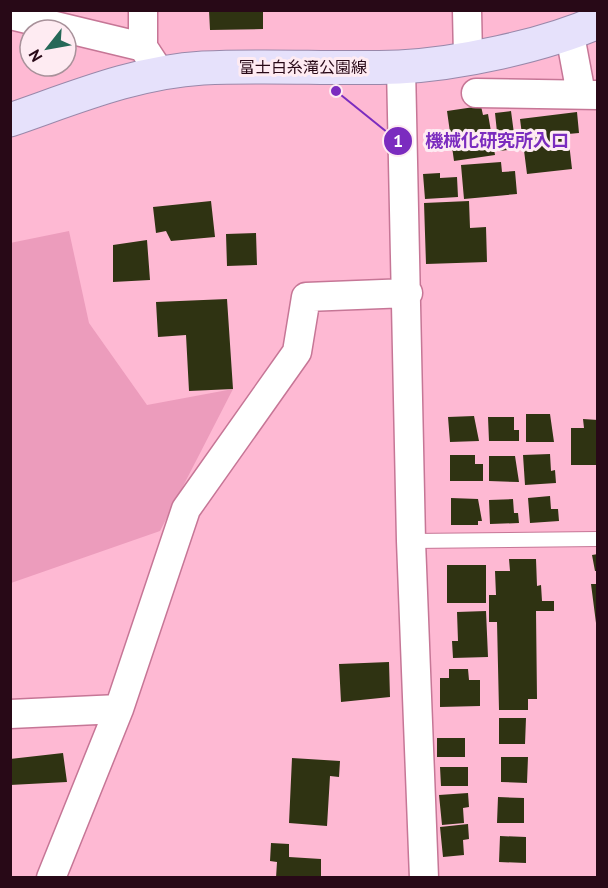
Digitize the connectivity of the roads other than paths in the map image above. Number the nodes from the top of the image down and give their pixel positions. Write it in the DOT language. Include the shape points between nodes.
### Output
graph roads {
  1 [pos="143,10"];
  2 [pos="467,10"];
  3 [pos="10,15"];
  4 [pos="584,28"];
  5 [pos="468,57"];
  6 [pos="152,60"];
  7 [pos="401,67"];
  8 [pos="476,93"];
  9 [pos="589,95"];
  10 [pos="10,120"];
  11 [pos="408,293"];
  12 [pos="597,538"];
  13 [pos="411,541"];
  14 [pos="119,709"];
  15 [pos="10,714"];
  16 [pos="51,878"];
  17 [pos="424,878"];
  1 -- 6 [label="street"];
  2 -- 5 [label="street"];
  3 -- 6 [label="street"];
  4 -- 5 [label="main road, 富士白糸滝公園線" via="511,50"];
  4 -- 9 [label="street"];
  5 -- 7 [label="main road, 富士白糸滝公園線"];
  6 -- 7 [label="main road, 富士白糸滝公園線" via="202,68"];
  6 -- 10 [label="main road, 富士白糸滝公園線" via="123,81"];
  7 -- 11 [label="street"];
  8 -- 9 [label="street"];
  11 -- 13 [label="street"];
  11 -- 14 [label="street" via="306,297 297,352 186,509"];
  12 -- 13 [label="lane"];
  13 -- 17 [label="street"];
  14 -- 15 [label="street"];
  14 -- 16 [label="street"];
}
